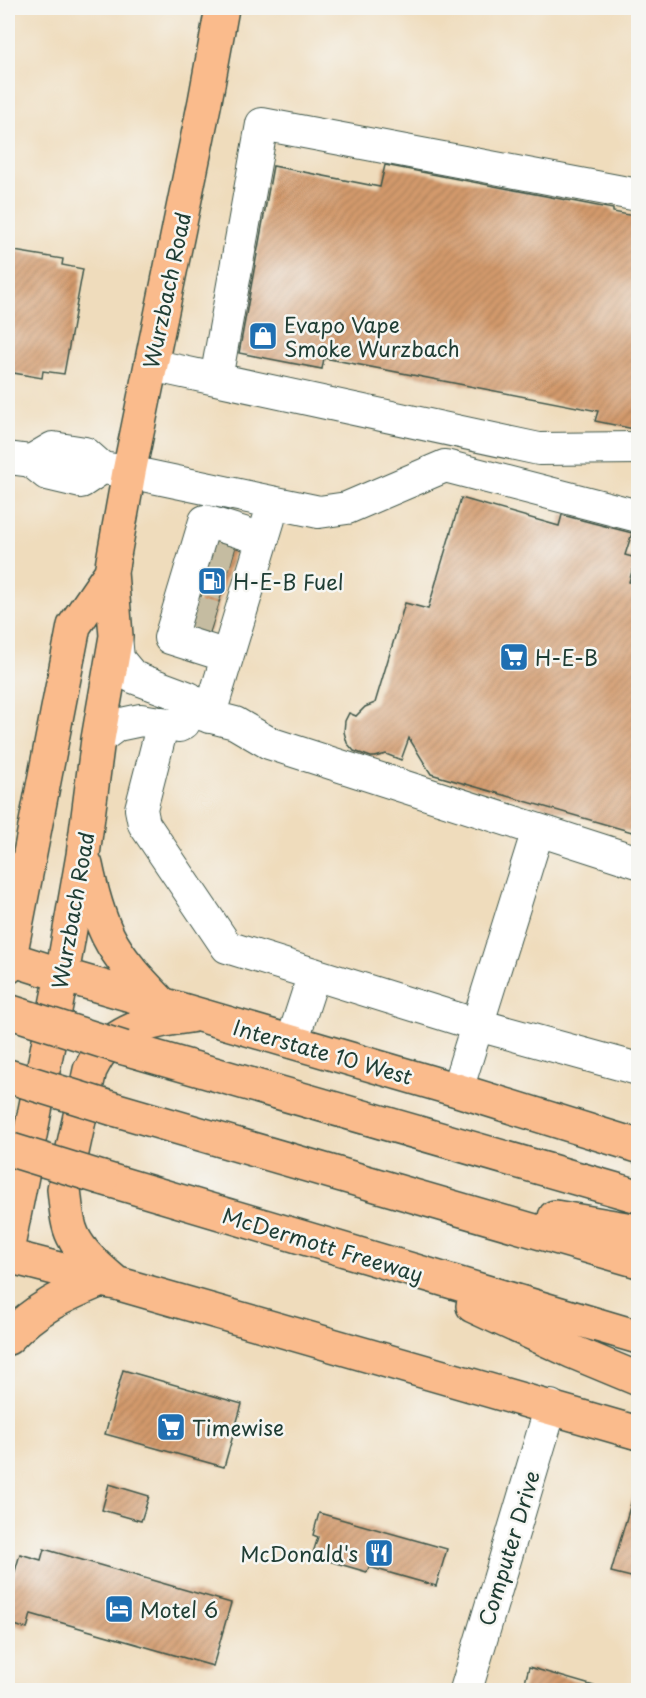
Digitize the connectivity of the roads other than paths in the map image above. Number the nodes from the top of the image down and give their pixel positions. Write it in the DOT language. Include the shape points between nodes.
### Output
graph roads {
  1 [pos="222,8"];
  2 [pos="639,195"];
  3 [pos="151,365"];
  4 [pos="216,379"];
  5 [pos="639,448"];
  6 [pos="19,460"];
  7 [pos="116,470"];
  8 [pos="274,502"];
  9 [pos="639,516"];
  10 [pos="224,566"];
  11 [pos="111,572"];
  12 [pos="205,615"];
  13 [pos="117,636"];
  14 [pos="228,656"];
  15 [pos="207,716"];
  16 [pos="164,723"];
  17 [pos="98,739"];
  18 [pos="538,830"];
  19 [pos="34,834"];
  20 [pos="83,855"];
  21 [pos="639,862"];
  22 [pos="8,874"];
  23 [pos="8,961"];
  24 [pos="314,974"];
  25 [pos="62,975"];
  26 [pos="163,1005"];
  27 [pos="8,1011"];
  28 [pos="198,1015"];
  29 [pos="478,1025"];
  30 [pos="292,1042"];
  31 [pos="639,1069"];
  32 [pos="8,1076"];
  33 [pos="458,1090"];
  34 [pos="639,1146"];
  35 [pos="8,1149"];
  36 [pos="386,1187"];
  37 [pos="639,1196"];
  38 [pos="639,1232"];
  39 [pos="8,1246"];
  40 [pos="8,1256"];
  41 [pos="368,1257"];
  42 [pos="639,1261"];
  43 [pos="108,1281"];
  44 [pos="639,1337"];
  45 [pos="8,1338"];
  46 [pos="639,1379"];
  47 [pos="551,1407"];
  48 [pos="639,1433"];
  49 [pos="466,1690"];
  1 -- 3 [label="main road, Wurzbach Road"];
  2 -- 4 [label="street" via="262,124"];
  3 -- 4 [label="street"];
  3 -- 7 [label="main road, Wurzbach Road"];
  4 -- 5 [label="street" via="539,449"];
  6 -- 7 [label="street" via="47,474 81,482"];
  7 -- 8 [label="street"];
  7 -- 11 [label="main road, Wurzbach Road"];
  8 -- 9 [label="street" via="319,512 347,508 445,466"];
  8 -- 10 [label="street"];
  10 -- 12 [label="street"];
  10 -- 12 [label="street"];
  11 -- 13 [label="main road, Wurzbach Road"];
  11 -- 19 [label="main road, Wurzbach Road" via="74,626"];
  12 -- 14 [label="street"];
  12 -- 14 [label="street" via="170,638"];
  13 -- 15 [label="street" via="118,659 133,677 189,698"];
  13 -- 17 [label="main road, Wurzbach Road"];
  14 -- 15 [label="street"];
  15 -- 16 [label="street" via="179,726"];
  15 -- 18 [label="street" via="235,723 269,743"];
  16 -- 17 [label="street" via="141,720 117,725"];
  16 -- 24 [label="street" via="141,809 144,824 227,947"];
  17 -- 20 [label="main road, Wurzbach Road"];
  18 -- 21 [label="street"];
  18 -- 29 [label="street"];
  19 -- 22 [label="main road"];
  19 -- 23 [label="main road, Wurzbach Road"];
  20 -- 25 [label="main road, Wurzbach Road"];
  20 -- 26 [label="main road" via="109,938"];
  23 -- 25 [label="main road, Interstate 10 West"];
  24 -- 29 [label="street"];
  24 -- 30 [label="street"];
  25 -- 26 [label="main road, Interstate 10 West"];
  25 -- 39 [label="main road, Wurzbach Road"];
  26 -- 28 [label="main road, Interstate 10 West"];
  27 -- 37 [label="main road, bridge"];
  28 -- 30 [label="main road, Interstate 10 West"];
  28 -- 43 [label="main road" via="140,1026 98,1054 90,1070 64,1189 73,1237"];
  29 -- 31 [label="street"];
  29 -- 33 [label="street"];
  30 -- 33 [label="main road, Interstate 10 West"];
  32 -- 36 [label="main road, bridge"];
  33 -- 34 [label="main road, Interstate 10 West"];
  35 -- 41 [label="main road, McDermott Freeway, bridge"];
  36 -- 38 [label="main road"];
  36 -- 42 [label="main road"];
  40 -- 43 [label="main road"];
  41 -- 44 [label="main road, McDermott Freeway"];
  41 -- 46 [label="main road"];
  43 -- 45 [label="main road" via="50,1302"];
  43 -- 47 [label="main road"];
  47 -- 48 [label="main road"];
  47 -- 49 [label="street, Computer Drive"];
}
